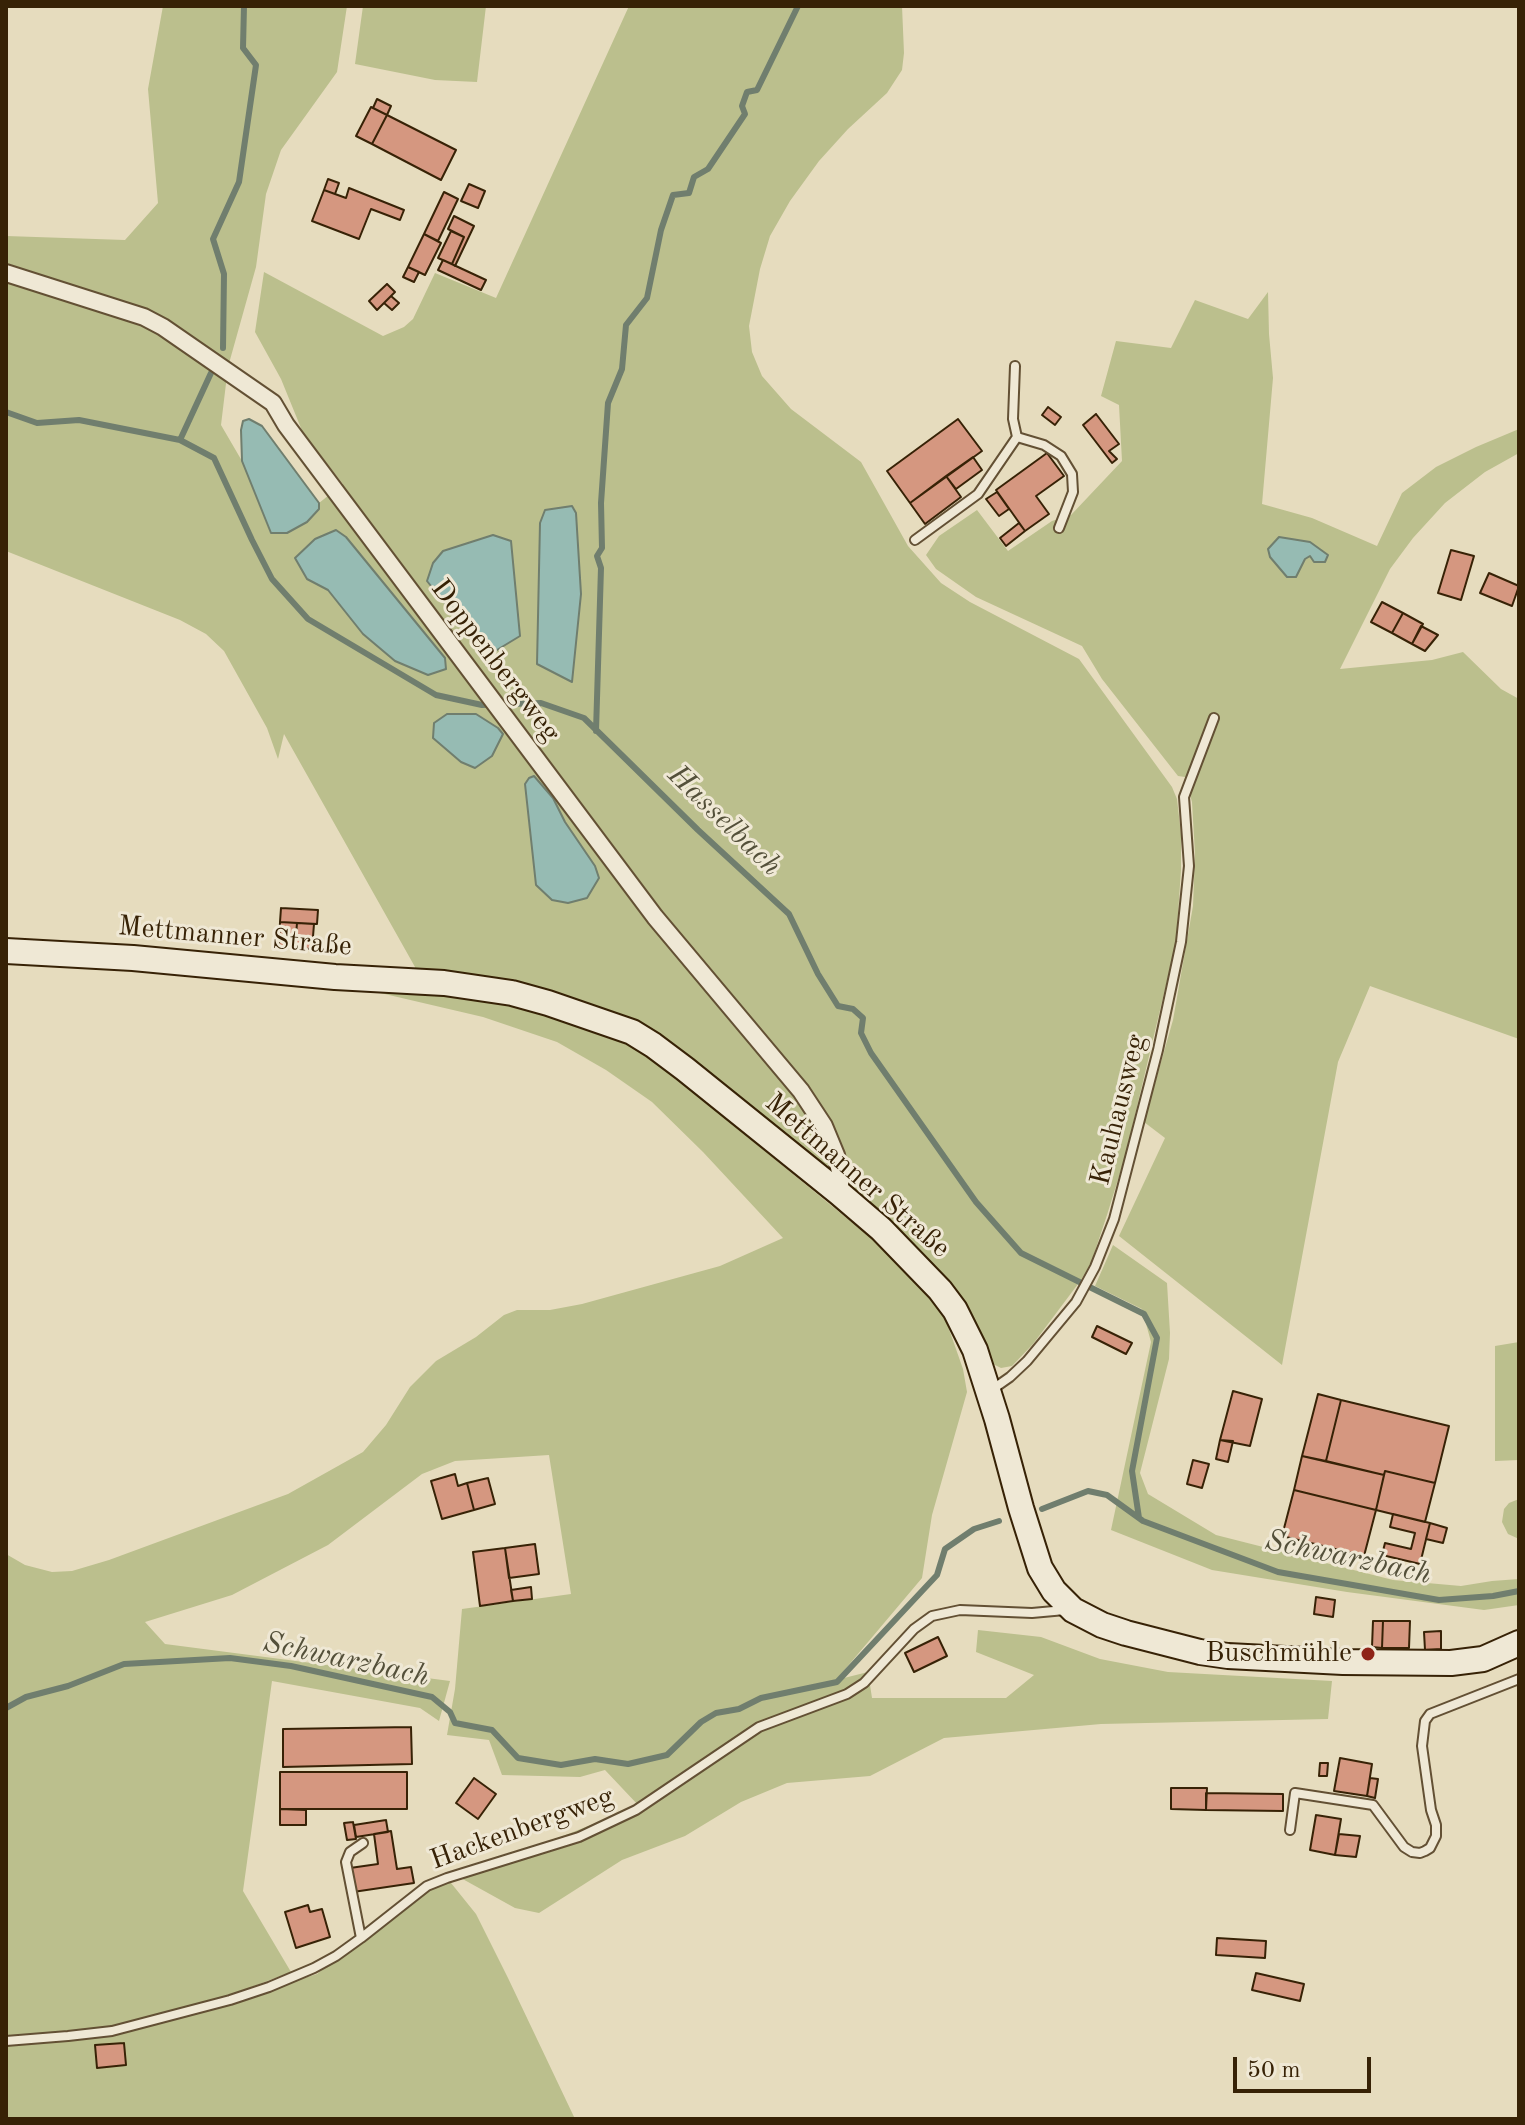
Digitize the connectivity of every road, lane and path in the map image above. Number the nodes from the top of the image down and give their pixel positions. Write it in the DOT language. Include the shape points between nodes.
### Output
graph roads {
  1 [pos="6,273"];
  2 [pos="1015,366"];
  3 [pos="1017,437"];
  4 [pos="1059,528"];
  5 [pos="915,540"];
  6 [pos="1214,718"];
  7 [pos="6,951"];
  8 [pos="839,1193"];
  9 [pos="989,1392"];
  10 [pos="1073,1610"];
  11 [pos="1519,1643"];
  12 [pos="1519,1679"];
  13 [pos="1290,1830"];
  14 [pos="363,1843"];
  15 [pos="361,1938"];
  16 [pos="6,2041"];
  1 -- 8 [label="street, Doppenbergweg" via="144,317 273,403 655,917 801,1091 836,1155"];
  2 -- 3 [label="lane"];
  3 -- 4 [label="lane" via="1061,456 1072,474 1073,492"];
  3 -- 5 [label="lane" via="978,494"];
  6 -- 9 [label="lane, Kauhausweg" via="1184,797 1189,866 1181,942 1114,1219 1076,1302 1027,1361"];
  7 -- 8 [label="main road, Mettmanner Straße" via="444,983 548,1003 619,1027 653,1045"];
  8 -- 9 [label="main road, Mettmanner Straße" via="940,1290 966,1330"];
  9 -- 10 [label="main road, Mettmanner Straße" via="1040,1568"];
  10 -- 11 [label="main road, Mettmanner Straße" via="1126,1633 1228,1656 1451,1663 1483,1659"];
  10 -- 15 [label="lane, Hackenbergweg" via="960,1610 932,1616 847,1694 759,1727 636,1810 579,1837 427,1886"];
  12 -- 13 [label="lane" via="1430,1714 1425,1721 1422,1746 1436,1825 1430,1848 1420,1853 1404,1847 1373,1805 1295,1793"];
  14 -- 15 [label="lane" via="346,1862"];
  15 -- 16 [label="lane, Hackenbergweg" via="314,1968 230,2000 112,2031"];
}
